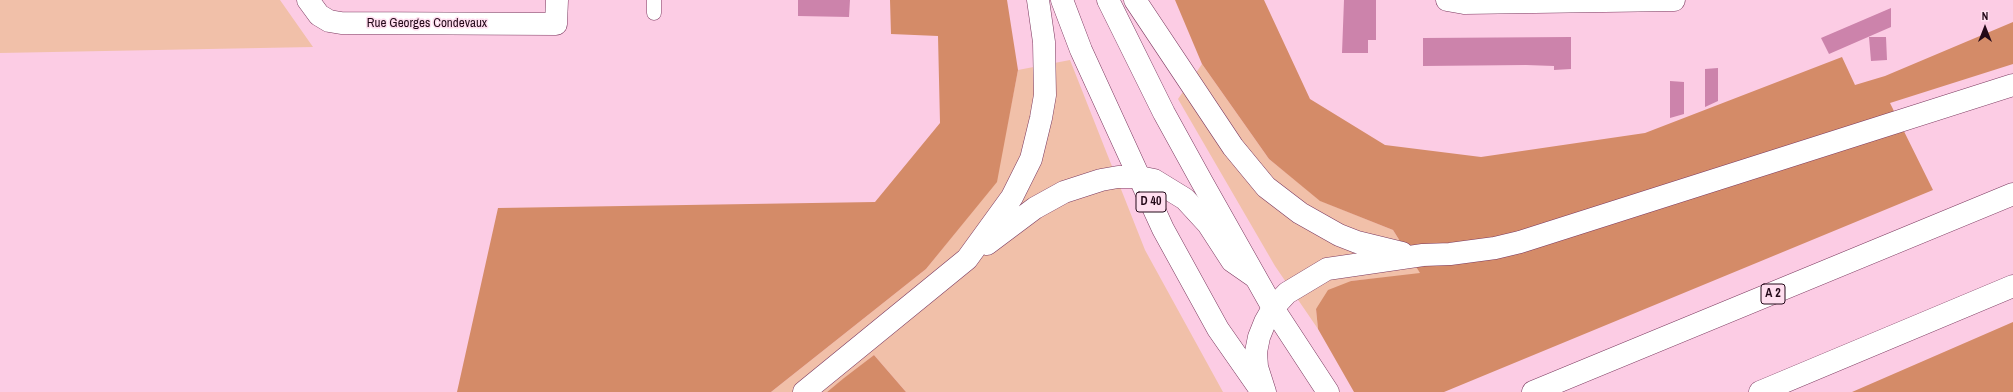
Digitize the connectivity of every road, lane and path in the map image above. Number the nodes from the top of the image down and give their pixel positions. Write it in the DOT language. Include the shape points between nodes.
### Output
graph roads {
  1 [pos="308,0"];
  2 [pos="558,0"];
  3 [pos="1038,0"];
  4 [pos="1062,0"];
  5 [pos="1108,0"];
  6 [pos="1136,0"];
  7 [pos="1447,0"];
  8 [pos="1674,0"];
  9 [pos="2013,85"];
  10 [pos="1139,178"];
  11 [pos="2013,194"];
  12 [pos="1423,255"];
  13 [pos="967,259"];
  14 [pos="1255,277"];
  15 [pos="2013,286"];
  16 [pos="1273,308"];
  17 [pos="1323,386"];
  18 [pos="804,392"];
  19 [pos="1263,392"];
  20 [pos="1533,392"];
  21 [pos="1760,392"];
  1 -- 2 [label="main road, Rue Georges Condevaux" via="319,15 341,24 556,24"];
  3 -- 13 [label="main road" via="1044,42 1044,95 1031,159 1012,197"];
  4 -- 10 [label="main road, D 40" via="1081,50"];
  5 -- 14 [label="main road" via="1164,113"];
  6 -- 12 [label="main road" via="1233,147 1266,187 1300,213 1340,235 1380,248"];
  7 -- 8 [label="main road" via="1472,3"];
  9 -- 12 [label="main road" via="1520,242 1480,250"];
  10 -- 13 [label="main road" via="1118,177 1101,180 1064,192 1035,208"];
  10 -- 14 [label="main road" via="1154,180 1185,199 1208,224 1232,261"];
  10 -- 19 [label="main road, D 40" via="1205,307 1237,358"];
  11 -- 20 [label="main road, A 2"];
  12 -- 16 [label="main road" via="1327,269 1287,293"];
  13 -- 18 [label="main road"];
  14 -- 16 [label="main road"];
  15 -- 21 [label="main road"];
  16 -- 17 [label="main road"];
  16 -- 19 [label="main road" via="1264,322 1256,352"];
}
